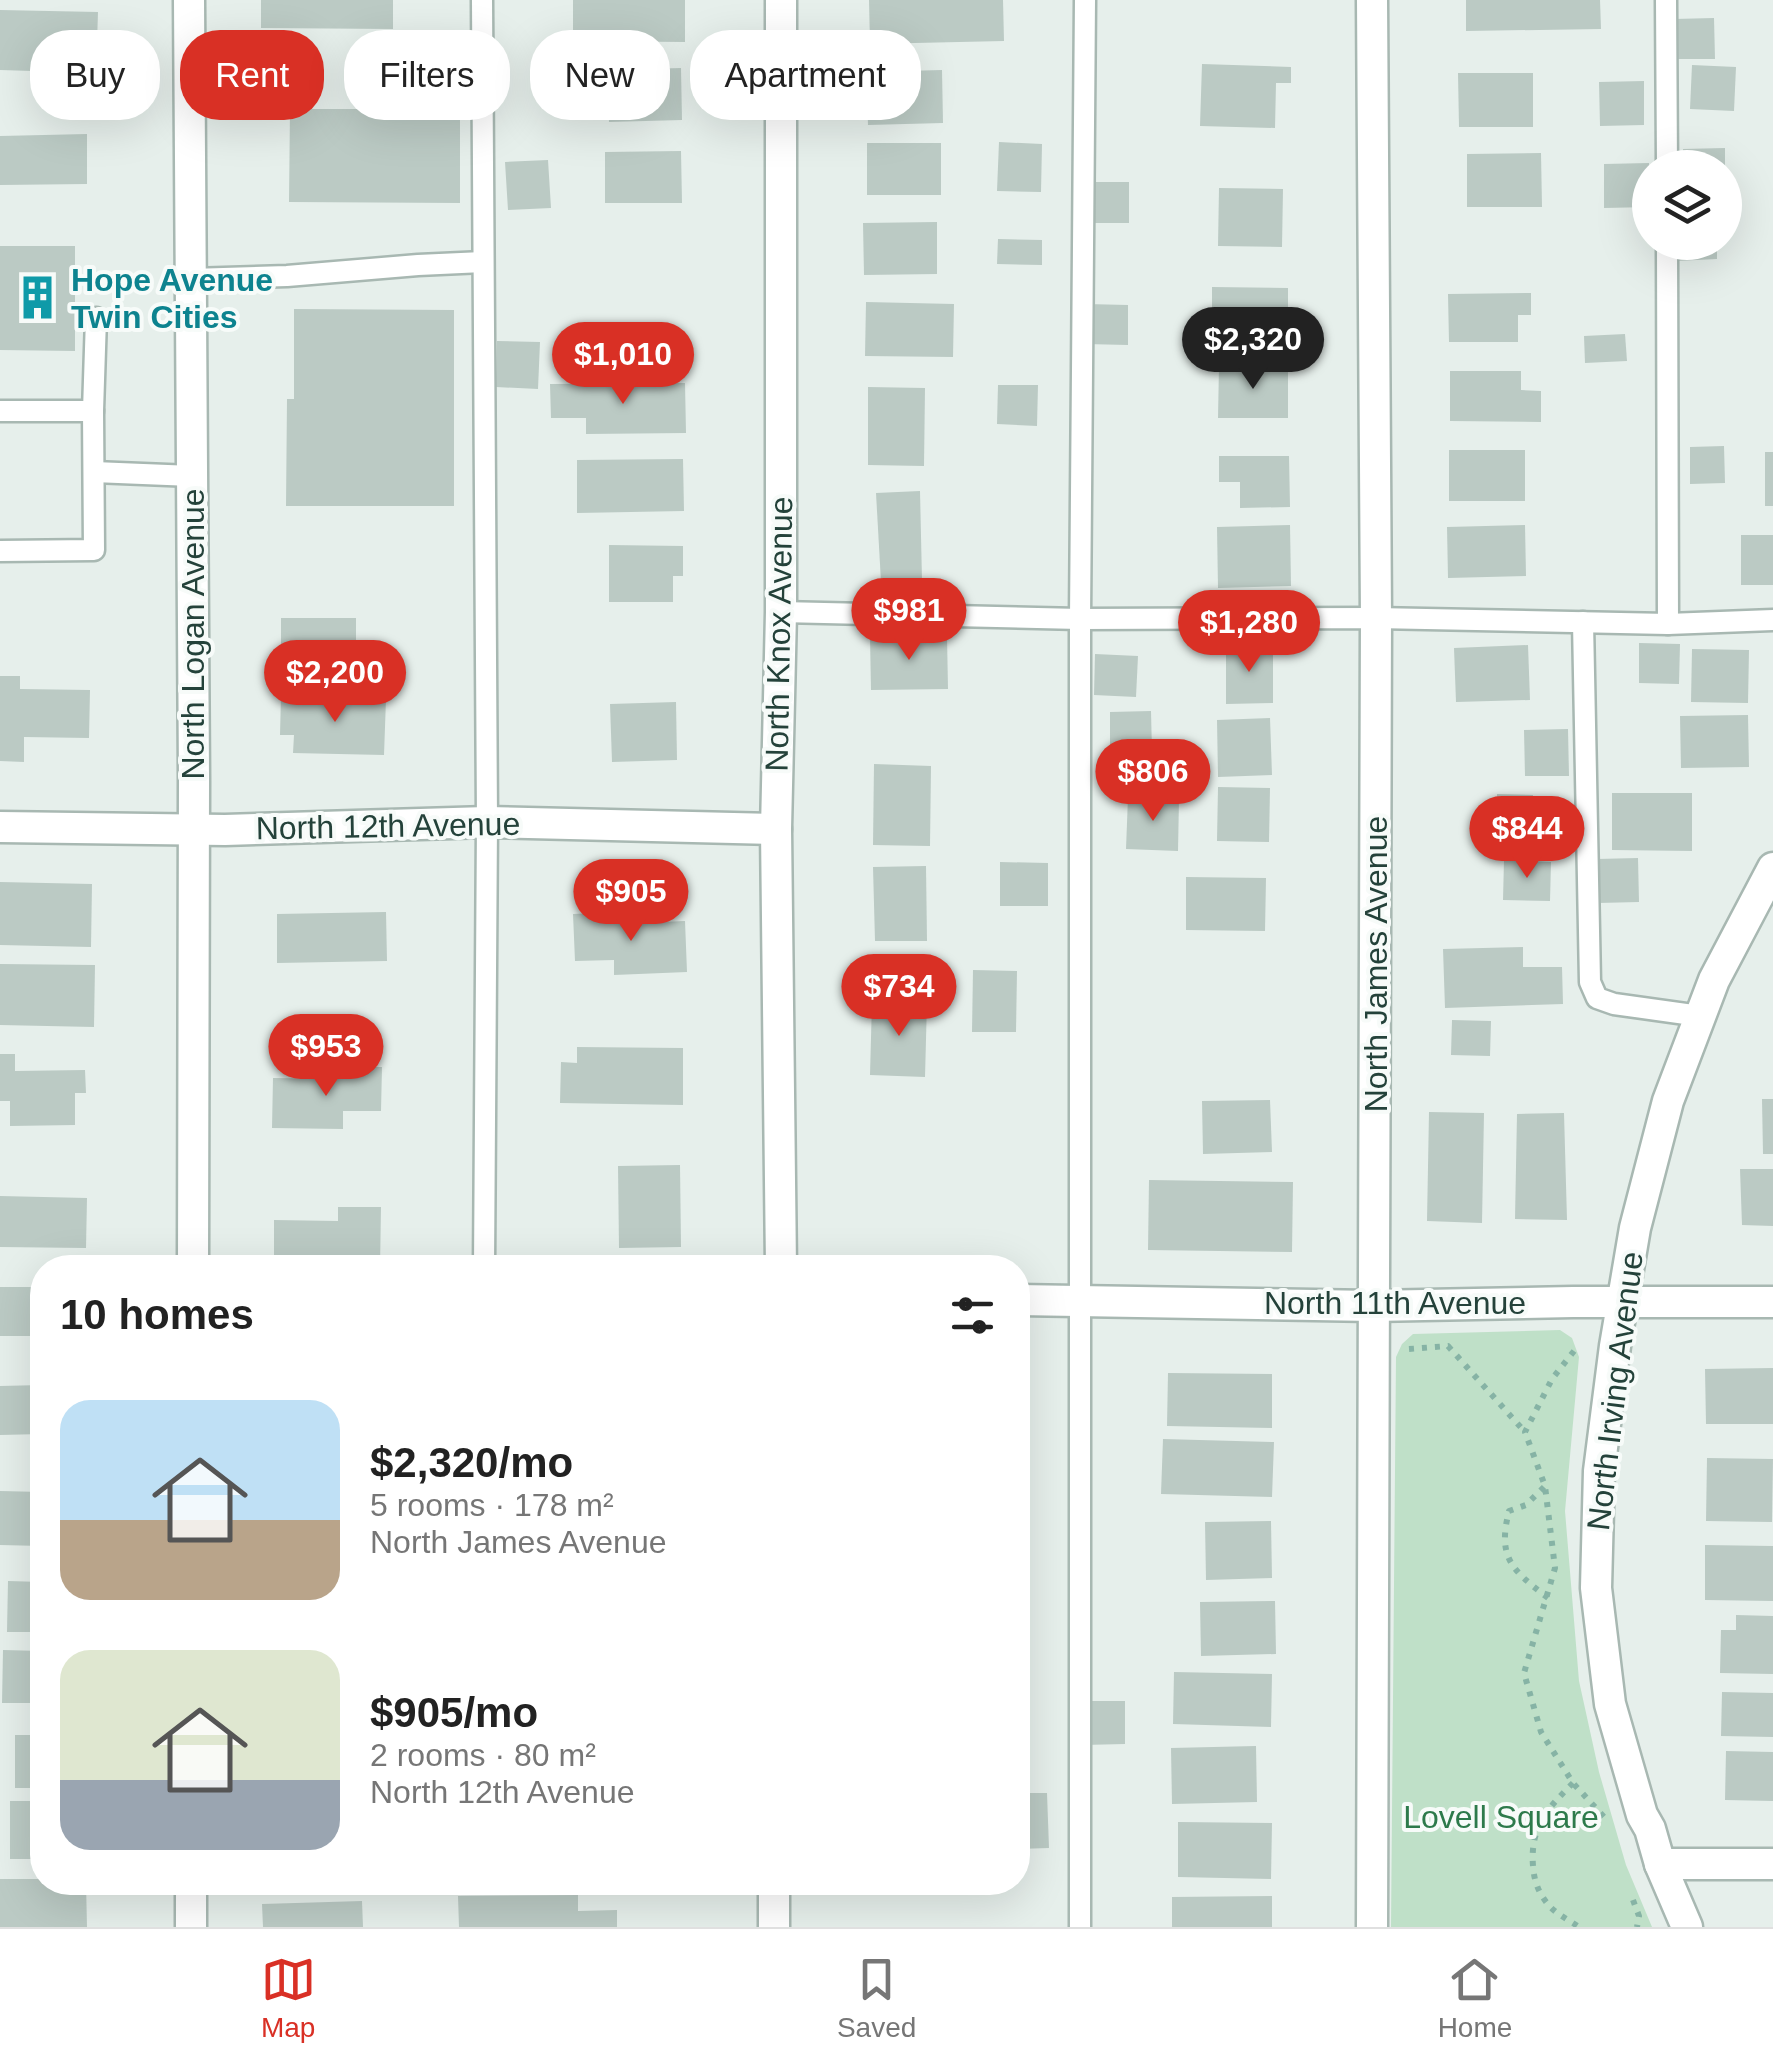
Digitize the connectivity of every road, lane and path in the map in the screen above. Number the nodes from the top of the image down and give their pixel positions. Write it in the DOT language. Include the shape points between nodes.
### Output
graph roads {
  1 [pos="189,0"];
  2 [pos="482,0"];
  3 [pos="781,0"];
  4 [pos="1085,0"];
  5 [pos="1372,0"];
  6 [pos="1666,0"];
  7 [pos="1667,150"];
  8 [pos="1667,260"];
  9 [pos="483,262"];
  10 [pos="191,279"];
  11 [pos="96,318"];
  12 [pos="0,410"];
  13 [pos="93,410"];
  14 [pos="94,472"];
  15 [pos="192,476"];
  16 [pos="0,551"];
  17 [pos="781,612"];
  18 [pos="1376,618"];
  19 [pos="1080,619"];
  20 [pos="1773,620"];
  21 [pos="1583,622"];
  22 [pos="1668,624"];
  23 [pos="486,822"];
  24 [pos="0,828"];
  25 [pos="776,828"];
  26 [pos="194,829"];
  27 [pos="1773,868"];
  28 [pos="1700,1016"];
  29 [pos="193,1255"];
  30 [pos="484,1255"];
  31 [pos="780,1255"];
  32 [pos="1030,1300"];
  33 [pos="1080,1300"];
  34 [pos="1623,1302"];
  35 [pos="1773,1302"];
  36 [pos="1373,1306"];
  37 [pos="1409,1349"];
  38 [pos="1574,1352"];
  39 [pos="1525,1432"];
  40 [pos="1545,1486"];
  41 [pos="1548,1598"];
  42 [pos="1573,1784"];
  43 [pos="1610,1833"];
  44 [pos="1660,1864"];
  45 [pos="1773,1864"];
  46 [pos="1627,1883"];
  47 [pos="191,1895"];
  48 [pos="774,1895"];
  49 [pos="191,1927"];
  50 [pos="774,1927"];
  51 [pos="1080,1927"];
  52 [pos="1372,1927"];
  53 [pos="1580,1927"];
  54 [pos="1637,1927"];
  55 [pos="1687,1927"];
  1 -- 10 [label="street, North Logan Avenue"];
  2 -- 9 [label="lane"];
  3 -- 17 [label="street, North Knox Avenue"];
  4 -- 19 [label="lane"];
  5 -- 18 [label="street, North James Avenue"];
  6 -- 7 [label="lane"];
  8 -- 22 [label="lane"];
  9 -- 10 [label="lane"];
  9 -- 23 [label="lane"];
  10 -- 15 [label="street, North Logan Avenue"];
  11 -- 13 [label="lane"];
  12 -- 13 [label="lane"];
  13 -- 14 [label="lane"];
  14 -- 15 [label="lane"];
  14 -- 16 [label="lane" via="94,550"];
  15 -- 26 [label="street, North Logan Avenue"];
  17 -- 19 [label="lane"];
  17 -- 25 [label="street, North Knox Avenue"];
  18 -- 19 [label="lane"];
  18 -- 21 [label="lane"];
  18 -- 36 [label="street, North James Avenue"];
  19 -- 33 [label="lane"];
  20 -- 22 [label="lane"];
  21 -- 22 [label="lane"];
  21 -- 28 [label="lane" via="1590,982 1598,998 1614,1004"];
  23 -- 25 [label="street, North 12th Avenue"];
  23 -- 26 [label="street, North 12th Avenue"];
  23 -- 30 [label="lane"];
  24 -- 26 [label="street, North 12th Avenue"];
  25 -- 31 [label="street, North Knox Avenue"];
  26 -- 29 [label="street, North Logan Avenue"];
  27 -- 28 [label="street, North Irving Avenue"];
  28 -- 34 [label="street, North Irving Avenue" via="1668,1101"];
  32 -- 33 [label="street, North 11th Avenue"];
  33 -- 36 [label="street, North 11th Avenue"];
  33 -- 51 [label="lane"];
  34 -- 35 [label="street, North 11th Avenue"];
  34 -- 36 [label="street, North 11th Avenue"];
  34 -- 44 [label="street, North Irving Avenue" via="1599,1471 1596,1588 1610,1704"];
  36 -- 52 [label="street, North James Avenue"];
  37 -- 39 [label="path" via="1448,1346"];
  38 -- 39 [label="path"];
  39 -- 40 [label="path"];
  40 -- 41 [label="path" via="1555,1568"];
  40 -- 41 [label="path" via="1526,1506 1509,1511 1504,1533 1508,1560"];
  41 -- 42 [label="path" via="1524,1673 1541,1732"];
  42 -- 43 [label="path"];
  42 -- 53 [label="path" via="1551,1805 1532,1850 1534,1881 1548,1906"];
  44 -- 45 [label="street"];
  44 -- 55 [label="street, North Irving Avenue"];
  46 -- 54 [label="path"];
  47 -- 49 [label="street"];
  48 -- 50 [label="street"];
}
